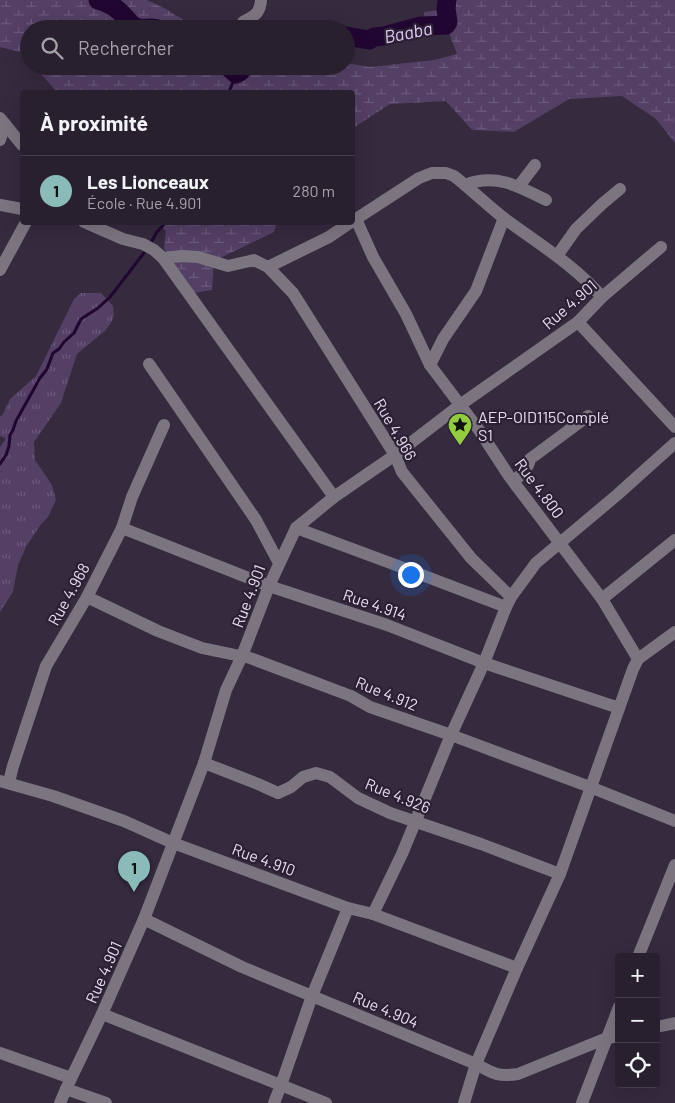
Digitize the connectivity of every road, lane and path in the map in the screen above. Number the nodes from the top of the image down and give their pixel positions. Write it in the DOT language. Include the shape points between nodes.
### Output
graph roads {
  1 [pos="261,0"];
  2 [pos="246,20"];
  3 [pos="2,121"];
  4 [pos="0,140"];
  5 [pos="20,143"];
  6 [pos="535,165"];
  7 [pos="465,184"];
  8 [pos="519,186"];
  9 [pos="620,189"];
  10 [pos="546,200"];
  11 [pos="0,205"];
  12 [pos="20,209"];
  13 [pos="504,218"];
  14 [pos="355,220"];
  15 [pos="24,225"];
  16 [pos="91,225"];
  17 [pos="347,225"];
  18 [pos="355,225"];
  19 [pos="661,247"];
  20 [pos="153,251"];
  21 [pos="557,256"];
  22 [pos="268,267"];
  23 [pos="0,270"];
  24 [pos="602,297"];
  25 [pos="578,322"];
  26 [pos="149,364"];
  27 [pos="430,365"];
  28 [pos="460,405"];
  29 [pos="588,416"];
  30 [pos="164,425"];
  31 [pos="675,427"];
  32 [pos="675,443"];
  33 [pos="395,455"];
  34 [pos="514,481"];
  35 [pos="334,497"];
  36 [pos="122,528"];
  37 [pos="296,528"];
  38 [pos="675,540"];
  39 [pos="561,543"];
  40 [pos="279,563"];
  41 [pos="269,586"];
  42 [pos="87,597"];
  43 [pos="602,599"];
  44 [pos="509,602"];
  45 [pos="675,632"];
  46 [pos="242,656"];
  47 [pos="638,659"];
  48 [pos="484,663"];
  49 [pos="619,708"];
  50 [pos="451,735"];
  51 [pos="204,763"];
  52 [pos="4,782"];
  53 [pos="590,787"];
  54 [pos="416,821"];
  55 [pos="675,821"];
  56 [pos="173,843"];
  57 [pos="675,865"];
  58 [pos="560,874"];
  59 [pos="348,908"];
  60 [pos="373,914"];
  61 [pos="144,919"];
  62 [pos="640,953"];
  63 [pos="517,968"];
  64 [pos="312,996"];
  65 [pos="102,1014"];
  66 [pos="675,1023"];
  67 [pos="660,1026"];
  68 [pos="613,1037"];
  69 [pos="0,1053"];
  70 [pos="476,1064"];
  71 [pos="68,1083"];
  72 [pos="281,1085"];
  73 [pos="60,1103"];
  74 [pos="106,1103"];
  75 [pos="274,1103"];
  76 [pos="326,1103"];
  77 [pos="464,1103"];
  78 [pos="582,1103"];
  1 -- 2 [label="street" via="256,14"];
  3 -- 4 [label="street"];
  3 -- 5 [label="street"];
  6 -- 8 [label="street"];
  7 -- 8 [label="street" via="498,180"];
  7 -- 13 [label="street"];
  7 -- 14 [label="street" via="446,173 432,173 418,178"];
  8 -- 10 [label="street"];
  9 -- 21 [label="street" via="576,229"];
  11 -- 12 [label="street"];
  13 -- 21 [label="street"];
  13 -- 27 [label="street" via="476,292 443,339"];
  15 -- 23 [label="street"];
  16 -- 20 [label="street"];
  17 -- 22 [label="street"];
  18 -- 27 [label="street, Rue 4.800" via="406,314"];
  19 -- 24 [label="street, Rue 4.901"];
  20 -- 22 [label="street" via="198,257 228,266 254,260"];
  20 -- 35 [label="street"];
  21 -- 24 [label="street"];
  22 -- 33 [label="street, Rue 4.966" via="292,293"];
  24 -- 25 [label="street, Rue 4.901"];
  25 -- 28 [label="street, Rue 4.901"];
  25 -- 31 [label="street"];
  26 -- 40 [label="street" via="256,520"];
  27 -- 28 [label="street, Rue 4.800"];
  28 -- 33 [label="street, Rue 4.901"];
  28 -- 34 [label="street, Rue 4.800"];
  29 -- 34 [label="street" via="530,459 524,472"];
  30 -- 36 [label="street, Rue 4.968"];
  32 -- 39 [label="street"];
  33 -- 35 [label="street, Rue 4.901"];
  33 -- 44 [label="street, Rue 4.966" via="402,472"];
  34 -- 39 [label="street, Rue 4.800"];
  35 -- 37 [label="street, Rue 4.901"];
  36 -- 41 [label="street, Rue 4.914"];
  36 -- 42 [label="street, Rue 4.968"];
  37 -- 40 [label="street, Rue 4.901"];
  37 -- 44 [label="street"];
  38 -- 43 [label="street"];
  39 -- 43 [label="street, Rue 4.800"];
  39 -- 44 [label="street" via="536,563"];
  40 -- 41 [label="street, Rue 4.901"];
  41 -- 46 [label="street, Rue 4.901"];
  41 -- 48 [label="street, Rue 4.914" via="387,625"];
  42 -- 46 [label="street, Rue 4.912" via="202,648"];
  42 -- 52 [label="street, Rue 4.968" via="46,666 13,766"];
  43 -- 47 [label="street, Rue 4.800"];
  44 -- 48 [label="street"];
  45 -- 47 [label="street"];
  46 -- 50 [label="street, Rue 4.912"];
  46 -- 51 [label="street, Rue 4.901" via="226,690"];
  47 -- 49 [label="street"];
  48 -- 49 [label="street, Rue 4.914"];
  48 -- 50 [label="street"];
  49 -- 53 [label="street"];
  50 -- 53 [label="street, Rue 4.912"];
  50 -- 54 [label="street"];
  51 -- 54 [label="street, Rue 4.926" via="278,793 303,777 316,774 330,777 358,798"];
  51 -- 56 [label="street, Rue 4.901"];
  52 -- 56 [label="street, Rue 4.910" via="124,821"];
  53 -- 55 [label="street, Rue 4.912"];
  53 -- 58 [label="street"];
  54 -- 58 [label="street, Rue 4.926"];
  54 -- 60 [label="street"];
  56 -- 59 [label="street, Rue 4.910"];
  56 -- 61 [label="street, Rue 4.901"];
  57 -- 62 [label="street"];
  58 -- 63 [label="street"];
  59 -- 60 [label="street, Rue 4.910"];
  59 -- 64 [label="street"];
  60 -- 63 [label="street, Rue 4.910"];
  61 -- 64 [label="street, Rue 4.904" via="242,968"];
  61 -- 65 [label="street, Rue 4.901"];
  63 -- 70 [label="street"];
  64 -- 70 [label="street, Rue 4.904"];
  64 -- 72 [label="street"];
  65 -- 71 [label="street, Rue 4.901"];
  65 -- 72 [label="street"];
  66 -- 67 [label="street"];
  68 -- 70 [label="street, Rue 4.904" via="518,1074 494,1074"];
  68 -- 78 [label="street"];
  69 -- 71 [label="street"];
  70 -- 77 [label="street"];
  71 -- 73 [label="street, Rue 4.901"];
  71 -- 74 [label="street"];
  72 -- 75 [label="street"];
  72 -- 76 [label="street"];
}
